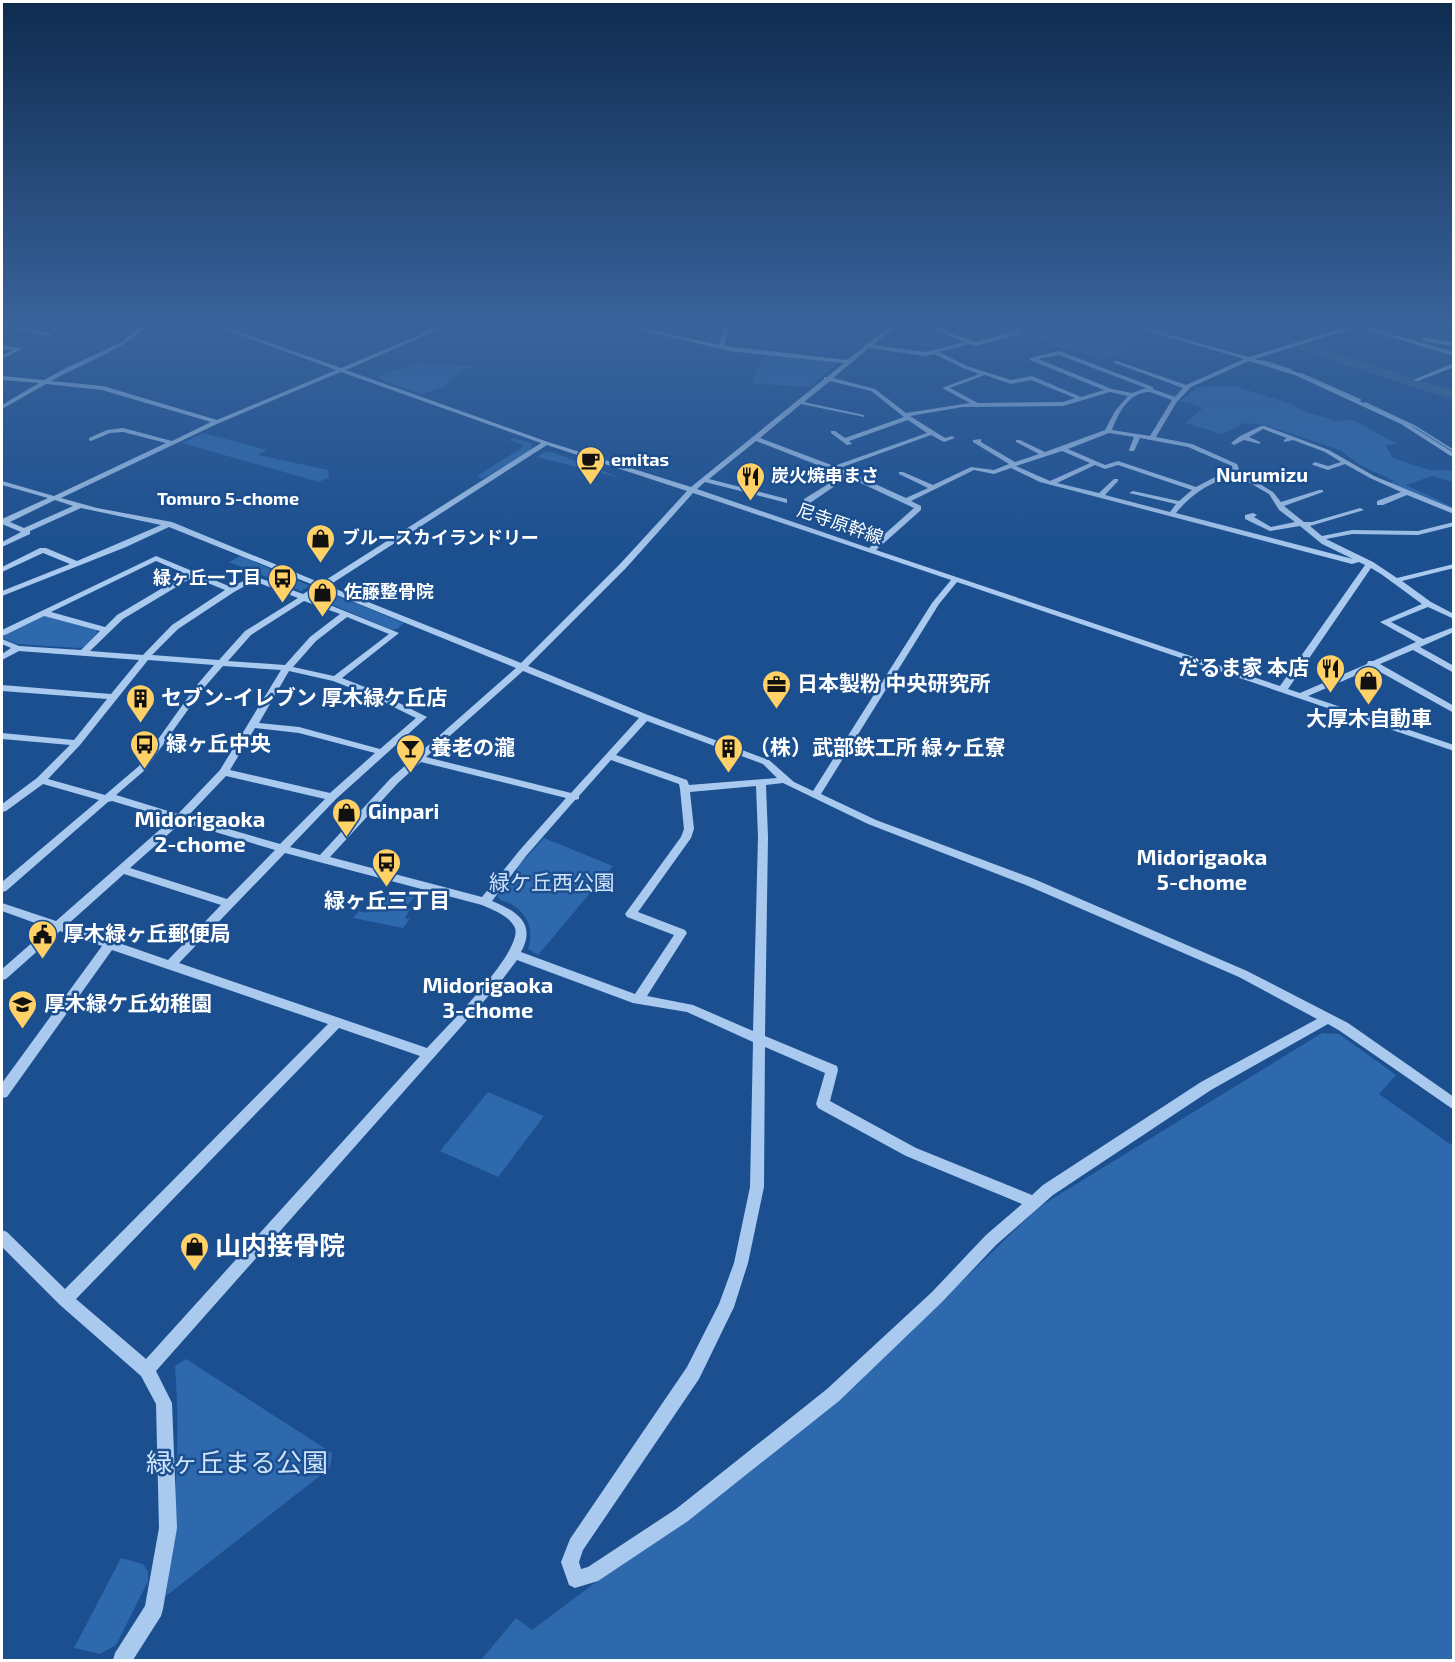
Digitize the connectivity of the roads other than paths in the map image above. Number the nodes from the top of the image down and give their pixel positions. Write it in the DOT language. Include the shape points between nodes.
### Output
graph roads {
  1 [pos="156,404"];
  2 [pos="260,404"];
  3 [pos="432,404"];
  4 [pos="796,404"];
  5 [pos="805,404"];
  6 [pos="890,404"];
  7 [pos="978,404"];
  8 [pos="1066,404"];
  9 [pos="1123,404"];
  10 [pos="1172,404"];
  11 [pos="1361,404"];
  12 [pos="862,416"];
  13 [pos="906,417"];
  14 [pos="218,422"];
  15 [pos="1108,430"];
  16 [pos="833,432"];
  17 [pos="932,433"];
  18 [pos="1138,436"];
  19 [pos="1242,437"];
  20 [pos="755,438"];
  21 [pos="952,438"];
  22 [pos="1152,438"];
  23 [pos="90,439"];
  24 [pos="979,440"];
  25 [pos="1018,441"];
  26 [pos="173,443"];
  27 [pos="1234,443"];
  28 [pos="1258,443"];
  29 [pos="546,444"];
  30 [pos="1317,447"];
  31 [pos="1063,449"];
  32 [pos="1132,450"];
  33 [pos="1308,451"];
  34 [pos="1046,454"];
  35 [pos="1454,456"];
  36 [pos="1346,462"];
  37 [pos="1095,463"];
  38 [pos="1315,464"];
  39 [pos="1012,465"];
  40 [pos="834,468"];
  41 [pos="901,473"];
  42 [pos="1237,473"];
  43 [pos="848,474"];
  44 [pos="704,480"];
  45 [pos="739,480"];
  46 [pos="1116,480"];
  47 [pos="2,483"];
  48 [pos="1051,483"];
  49 [pos="731,487"];
  50 [pos="932,487"];
  51 [pos="1196,489"];
  52 [pos="692,490"];
  53 [pos="1133,492"];
  54 [pos="1407,492"];
  55 [pos="1319,493"];
  56 [pos="1100,496"];
  57 [pos="57,498"];
  58 [pos="809,498"];
  59 [pos="908,500"];
  60 [pos="784,501"];
  61 [pos="1179,503"];
  62 [pos="1380,503"];
  63 [pos="81,505"];
  64 [pos="1280,505"];
  65 [pos="1360,510"];
  66 [pos="1454,512"];
  67 [pos="1172,514"];
  68 [pos="1248,517"];
  69 [pos="2,521"];
  70 [pos="169,524"];
  71 [pos="1304,524"];
  72 [pos="1454,524"];
  73 [pos="25,530"];
  74 [pos="1321,538"];
  75 [pos="2,545"];
  76 [pos="870,551"];
  77 [pos="77,564"];
  78 [pos="1370,564"];
  79 [pos="1454,566"];
  80 [pos="2,570"];
  81 [pos="192,574"];
  82 [pos="955,580"];
  83 [pos="1396,580"];
  84 [pos="322,585"];
  85 [pos="231,590"];
  86 [pos="2,594"];
  87 [pos="304,597"];
  88 [pos="1428,604"];
  89 [pos="44,613"];
  90 [pos="346,614"];
  91 [pos="1454,617"];
  92 [pos="411,621"];
  93 [pos="1454,629"];
  94 [pos="105,630"];
  95 [pos="2,633"];
  96 [pos="395,633"];
  97 [pos="2,641"];
  98 [pos="1419,645"];
  99 [pos="17,648"];
  100 [pos="83,652"];
  101 [pos="2,657"];
  102 [pos="146,657"];
  103 [pos="219,663"];
  104 [pos="1371,663"];
  105 [pos="522,667"];
  106 [pos="287,668"];
  107 [pos="1450,670"];
  108 [pos="336,679"];
  109 [pos="2,688"];
  110 [pos="1282,690"];
  111 [pos="1300,696"];
  112 [pos="115,697"];
  113 [pos="1454,710"];
  114 [pos="645,717"];
  115 [pos="254,725"];
  116 [pos="6,736"];
  117 [pos="78,743"];
  118 [pos="2,745"];
  119 [pos="1454,748"];
  120 [pos="381,752"];
  121 [pos="611,757"];
  122 [pos="420,759"];
  123 [pos="224,772"];
  124 [pos="41,780"];
  125 [pos="786,780"];
  126 [pos="761,782"];
  127 [pos="685,789"];
  128 [pos="815,795"];
  129 [pos="332,797"];
  130 [pos="575,797"];
  131 [pos="109,798"];
  132 [pos="2,809"];
  133 [pos="181,817"];
  134 [pos="284,849"];
  135 [pos="322,859"];
  136 [pos="123,870"];
  137 [pos="2,888"];
  138 [pos="485,902"];
  139 [pos="229,904"];
  140 [pos="2,907"];
  141 [pos="58,927"];
  142 [pos="110,944"];
  143 [pos="516,955"];
  144 [pos="170,965"];
  145 [pos="2,976"];
  146 [pos="640,999"];
  147 [pos="1329,1018"];
  148 [pos="337,1023"];
  149 [pos="759,1038"];
  150 [pos="428,1054"];
  151 [pos="2,1093"];
  152 [pos="1454,1105"];
  153 [pos="1033,1202"];
  154 [pos="2,1237"];
  155 [pos="65,1300"];
  156 [pos="147,1370"];
  157 [pos="122,1660"];
  1 -- 14 [label="street"];
  2 -- 14 [label="street"];
  3 -- 29 [label="street, 尼寺原幹線"];
  4 -- 20 [label="street"];
  5 -- 12 [label="street"];
  6 -- 13 [label="street"];
  7 -- 8 [label="street"];
  7 -- 13 [label="street"];
  9 -- 15 [label="street"];
  10 -- 22 [label="street"];
  11 -- 35 [label="street" via="1403,423"];
  13 -- 16 [label="street" via="847,443"];
  13 -- 17 [label="street"];
  14 -- 26 [label="street"];
  15 -- 18 [label="street"];
  15 -- 31 [label="street"];
  17 -- 21 [label="street" via="944,440"];
  17 -- 40 [label="street"];
  18 -- 22 [label="street"];
  18 -- 32 [label="street"];
  19 -- 27 [label="street"];
  19 -- 28 [label="street"];
  19 -- 30 [label="street" via="1263,427 1289,440"];
  20 -- 40 [label="street"];
  20 -- 44 [label="street"];
  22 -- 42 [label="street" via="1190,446 1234,465"];
  23 -- 26 [label="street" via="123,430"];
  24 -- 39 [label="street" via="975,441"];
  25 -- 34 [label="street"];
  26 -- 57 [label="street"];
  29 -- 52 [label="street, 尼寺原幹線"];
  29 -- 84 [label="street"];
  30 -- 33 [label="street"];
  30 -- 36 [label="street"];
  31 -- 34 [label="street"];
  31 -- 37 [label="street"];
  34 -- 39 [label="street"];
  36 -- 38 [label="street" via="1328,468"];
  36 -- 54 [label="street"];
  37 -- 48 [label="street"];
  37 -- 51 [label="street" via="1109,467 1118,463"];
  39 -- 48 [label="street"];
  39 -- 50 [label="street" via="994,472 973,468"];
  40 -- 43 [label="street"];
  41 -- 50 [label="street"];
  42 -- 51 [label="street"];
  42 -- 64 [label="street" via="1271,493"];
  43 -- 58 [label="street"];
  43 -- 59 [label="street"];
  44 -- 49 [label="street"];
  44 -- 52 [label="street"];
  45 -- 49 [label="street"];
  46 -- 56 [label="street"];
  47 -- 57 [label="street"];
  48 -- 56 [label="street"];
  49 -- 60 [label="street"];
  50 -- 59 [label="street"];
  51 -- 61 [label="street"];
  52 -- 76 [label="street, 尼寺原幹線"];
  52 -- 105 [label="street"];
  53 -- 61 [label="street"];
  54 -- 62 [label="street"];
  54 -- 66 [label="street"];
  55 -- 64 [label="street"];
  56 -- 67 [label="street"];
  57 -- 63 [label="street"];
  57 -- 69 [label="street"];
  59 -- 76 [label="street" via="918,508"];
  61 -- 67 [label="street"];
  63 -- 70 [label="street"];
  63 -- 73 [label="street"];
  64 -- 71 [label="street"];
  65 -- 71 [label="street"];
  67 -- 78 [label="street"];
  68 -- 71 [label="street" via="1273,531"];
  69 -- 73 [label="street"];
  70 -- 77 [label="street"];
  70 -- 84 [label="street"];
  71 -- 74 [label="street"];
  72 -- 74 [label="street" via="1418,532 1353,532"];
  73 -- 75 [label="street" via="23,535"];
  74 -- 78 [label="street"];
  76 -- 82 [label="street, 尼寺原幹線"];
  77 -- 80 [label="street" via="43,550"];
  77 -- 86 [label="street"];
  78 -- 83 [label="street"];
  78 -- 110 [label="street"];
  79 -- 83 [label="street"];
  81 -- 85 [label="street"];
  81 -- 89 [label="street" via="156,558"];
  81 -- 94 [label="street" via="140,603"];
  82 -- 110 [label="street, 尼寺原幹線"];
  82 -- 128 [label="street" via="936,603"];
  83 -- 88 [label="street"];
  84 -- 87 [label="street"];
  84 -- 92 [label="street"];
  85 -- 87 [label="street" via="254,578"];
  85 -- 102 [label="street" via="175,627"];
  87 -- 90 [label="street"];
  87 -- 103 [label="street" via="254,629"];
  88 -- 91 [label="street"];
  88 -- 98 [label="street" via="1384,622"];
  89 -- 94 [label="street"];
  89 -- 95 [label="street"];
  90 -- 96 [label="street"];
  90 -- 106 [label="street" via="314,639"];
  92 -- 96 [label="street"];
  92 -- 105 [label="street"];
  93 -- 98 [label="street"];
  94 -- 100 [label="street"];
  96 -- 108 [label="street"];
  97 -- 99 [label="street"];
  98 -- 104 [label="street"];
  98 -- 107 [label="street"];
  99 -- 100 [label="street"];
  99 -- 101 [label="street"];
  100 -- 102 [label="street"];
  102 -- 103 [label="street"];
  102 -- 112 [label="street"];
  103 -- 106 [label="street"];
  103 -- 131 [label="street" via="142,768"];
  104 -- 111 [label="street"];
  104 -- 113 [label="street"];
  105 -- 114 [label="street"];
  105 -- 122 [label="street"];
  106 -- 108 [label="street"];
  106 -- 115 [label="street"];
  108 -- 120 [label="street" via="422,717"];
  109 -- 112 [label="street"];
  110 -- 111 [label="street, 尼寺原幹線"];
  111 -- 119 [label="street, 尼寺原幹線"];
  112 -- 117 [label="street"];
  114 -- 121 [label="street"];
  114 -- 125 [label="street" via="766,762"];
  115 -- 120 [label="street" via="299,730"];
  115 -- 123 [label="street"];
  116 -- 117 [label="street"];
  116 -- 118 [label="street"];
  117 -- 124 [label="street"];
  120 -- 129 [label="street"];
  121 -- 127 [label="street" via="683,782"];
  121 -- 130 [label="street"];
  122 -- 130 [label="street"];
  122 -- 135 [label="street" via="394,781"];
  123 -- 129 [label="street"];
  123 -- 133 [label="street"];
  124 -- 131 [label="street"];
  124 -- 132 [label="street"];
  125 -- 126 [label="street"];
  125 -- 128 [label="street"];
  126 -- 127 [label="street"];
  126 -- 149 [label="street"];
  127 -- 146 [label="street" via="689,830 686,838 631,914 681,933"];
  128 -- 147 [label="street" via="1243,974"];
  129 -- 134 [label="street"];
  130 -- 138 [label="street" via="515,860"];
  131 -- 133 [label="street"];
  131 -- 137 [label="street"];
  133 -- 134 [label="street"];
  133 -- 136 [label="street"];
  134 -- 135 [label="street"];
  134 -- 139 [label="street"];
  135 -- 138 [label="street"];
  136 -- 139 [label="street"];
  136 -- 141 [label="street"];
  138 -- 143 [label="street" via="502,909 520,924 521,943"];
  139 -- 144 [label="street"];
  140 -- 141 [label="street"];
  141 -- 142 [label="street"];
  141 -- 145 [label="street"];
  142 -- 144 [label="street"];
  142 -- 151 [label="street"];
  143 -- 146 [label="street"];
  143 -- 150 [label="street"];
  144 -- 148 [label="street"];
  146 -- 149 [label="street" via="689,1008"];
  147 -- 152 [label="street"];
  147 -- 153 [label="street" via="1206,1086"];
  148 -- 150 [label="street"];
  148 -- 155 [label="street"];
  149 -- 153 [label="street" via="832,1070 823,1104 911,1152"];
  149 -- 153 [label="street" via="759,1172 741,1263 726,1307 693,1373 576,1545 570,1562 574,1579 592,1575 682,1515 833,1395"];
  150 -- 156 [label="street"];
  154 -- 155 [label="street"];
  155 -- 156 [label="street"];
  156 -- 157 [label="street" via="164,1403 168,1528 154,1609"];
}
